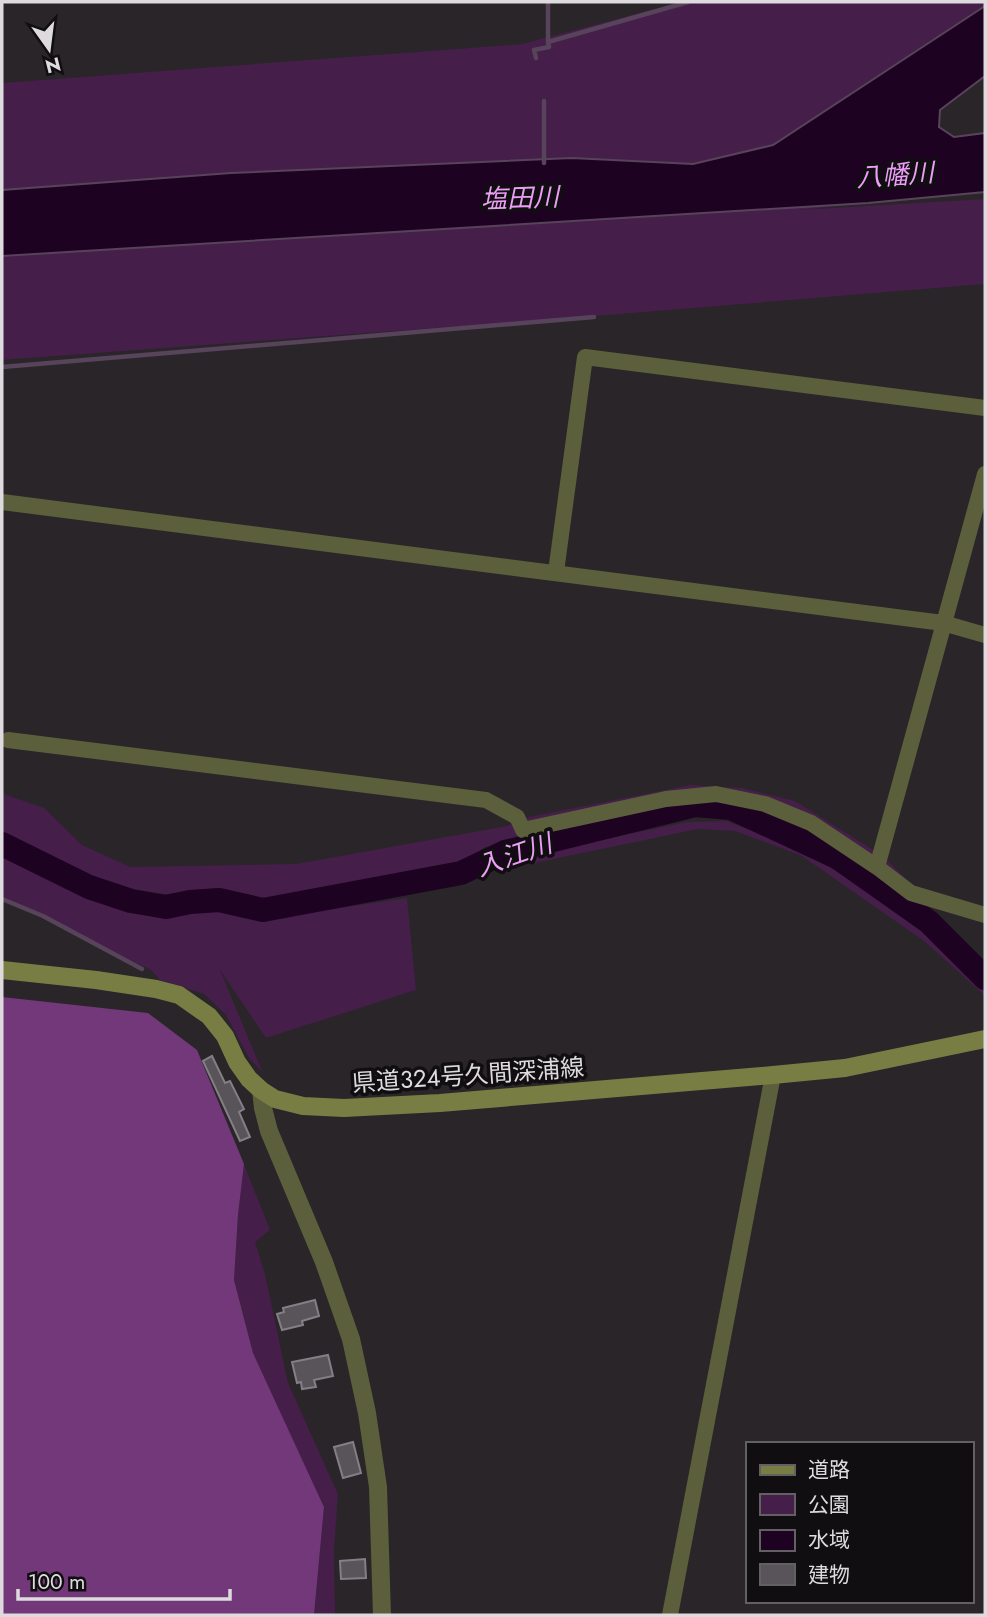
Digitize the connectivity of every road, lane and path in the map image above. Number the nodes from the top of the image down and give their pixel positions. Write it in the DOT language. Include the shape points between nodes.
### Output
graph roads {
  1 [pos="985,408"];
  2 [pos="985,474"];
  3 [pos="2,502"];
  4 [pos="556,572"];
  5 [pos="943,623"];
  6 [pos="985,635"];
  7 [pos="8,740"];
  8 [pos="877,867"];
  9 [pos="985,915"];
  10 [pos="2,970"];
  11 [pos="985,1039"];
  12 [pos="773,1075"];
  13 [pos="261,1090"];
  14 [pos="382,1615"];
  15 [pos="670,1615"];
  1 -- 4 [label="street" via="584,356"];
  2 -- 5 [label="street"];
  3 -- 4 [label="street"];
  4 -- 5 [label="street"];
  5 -- 6 [label="street"];
  5 -- 8 [label="street"];
  7 -- 8 [label="street" via="486,800 517,817 523,830 666,799 716,794 765,804 811,823"];
  8 -- 9 [label="street" via="911,893"];
  10 -- 13 [label="main road, 県道324号久間深浦線" via="179,995 209,1016 225,1035 237,1062"];
  11 -- 12 [label="main road, 県道324号久間深浦線" via="845,1068"];
  12 -- 13 [label="main road, 県道324号久間深浦線" via="344,1108 303,1106"];
  12 -- 15 [label="street"];
  13 -- 14 [label="street" via="269,1131 351,1339 378,1487"];
}
